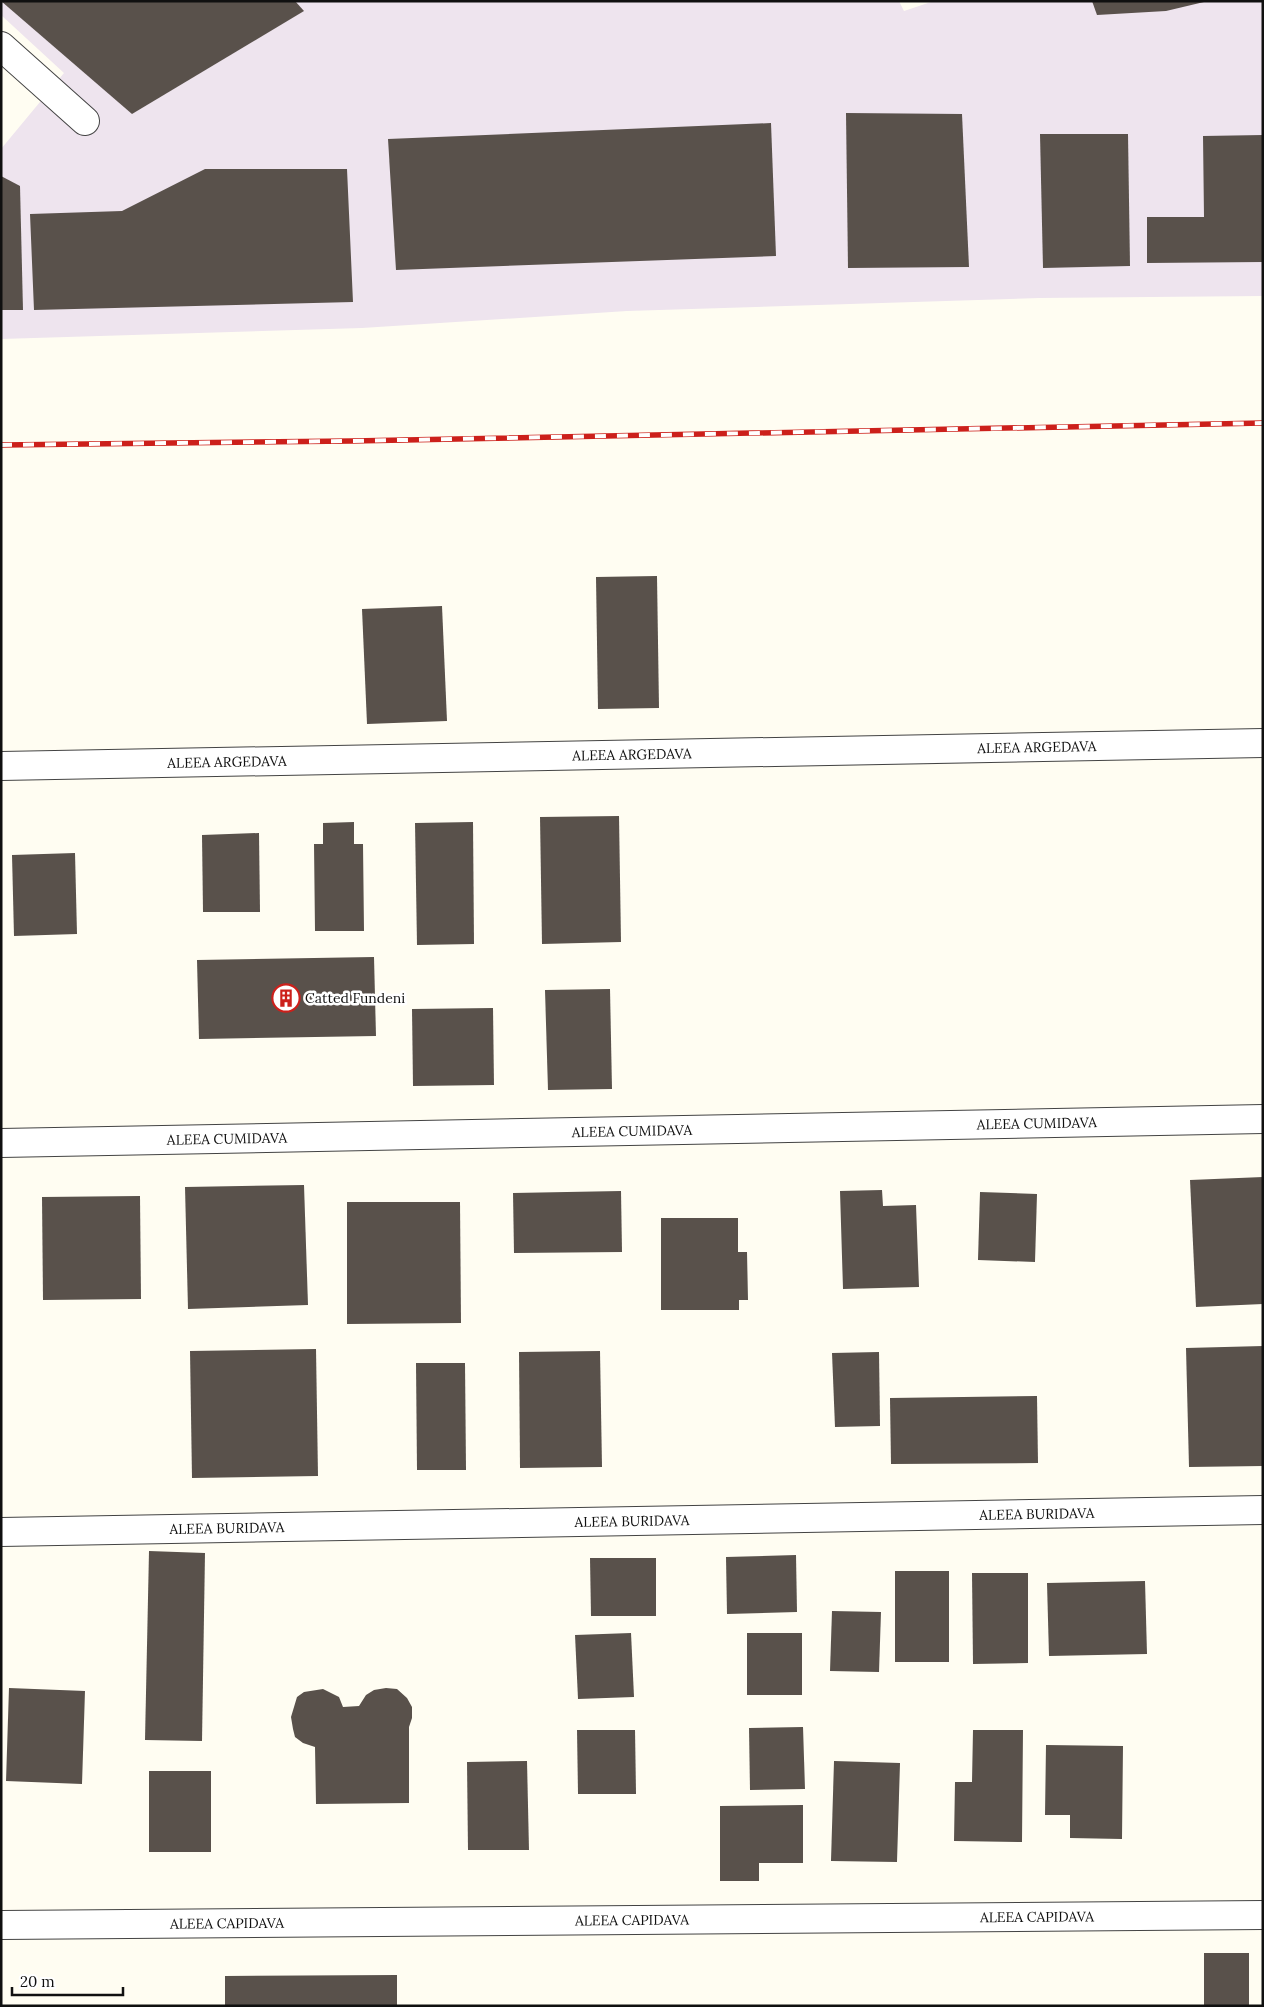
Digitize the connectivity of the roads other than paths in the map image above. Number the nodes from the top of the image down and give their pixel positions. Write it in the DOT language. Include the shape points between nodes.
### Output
graph roads {
  1 [pos="1,46"];
  2 [pos="85,121"];
  3 [pos="1263,743"];
  4 [pos="1,766"];
  5 [pos="1263,1119"];
  6 [pos="1,1143"];
  7 [pos="1263,1510"];
  8 [pos="1,1532"];
  9 [pos="1263,1915"];
  10 [pos="1,1925"];
  1 -- 2 [label="street"];
  3 -- 4 [label="street, ALEEA ARGEDAVA"];
  5 -- 6 [label="street, ALEEA CUMIDAVA"];
  7 -- 8 [label="street, ALEEA BURIDAVA"];
  9 -- 10 [label="street, ALEEA CAPIDAVA"];
}
